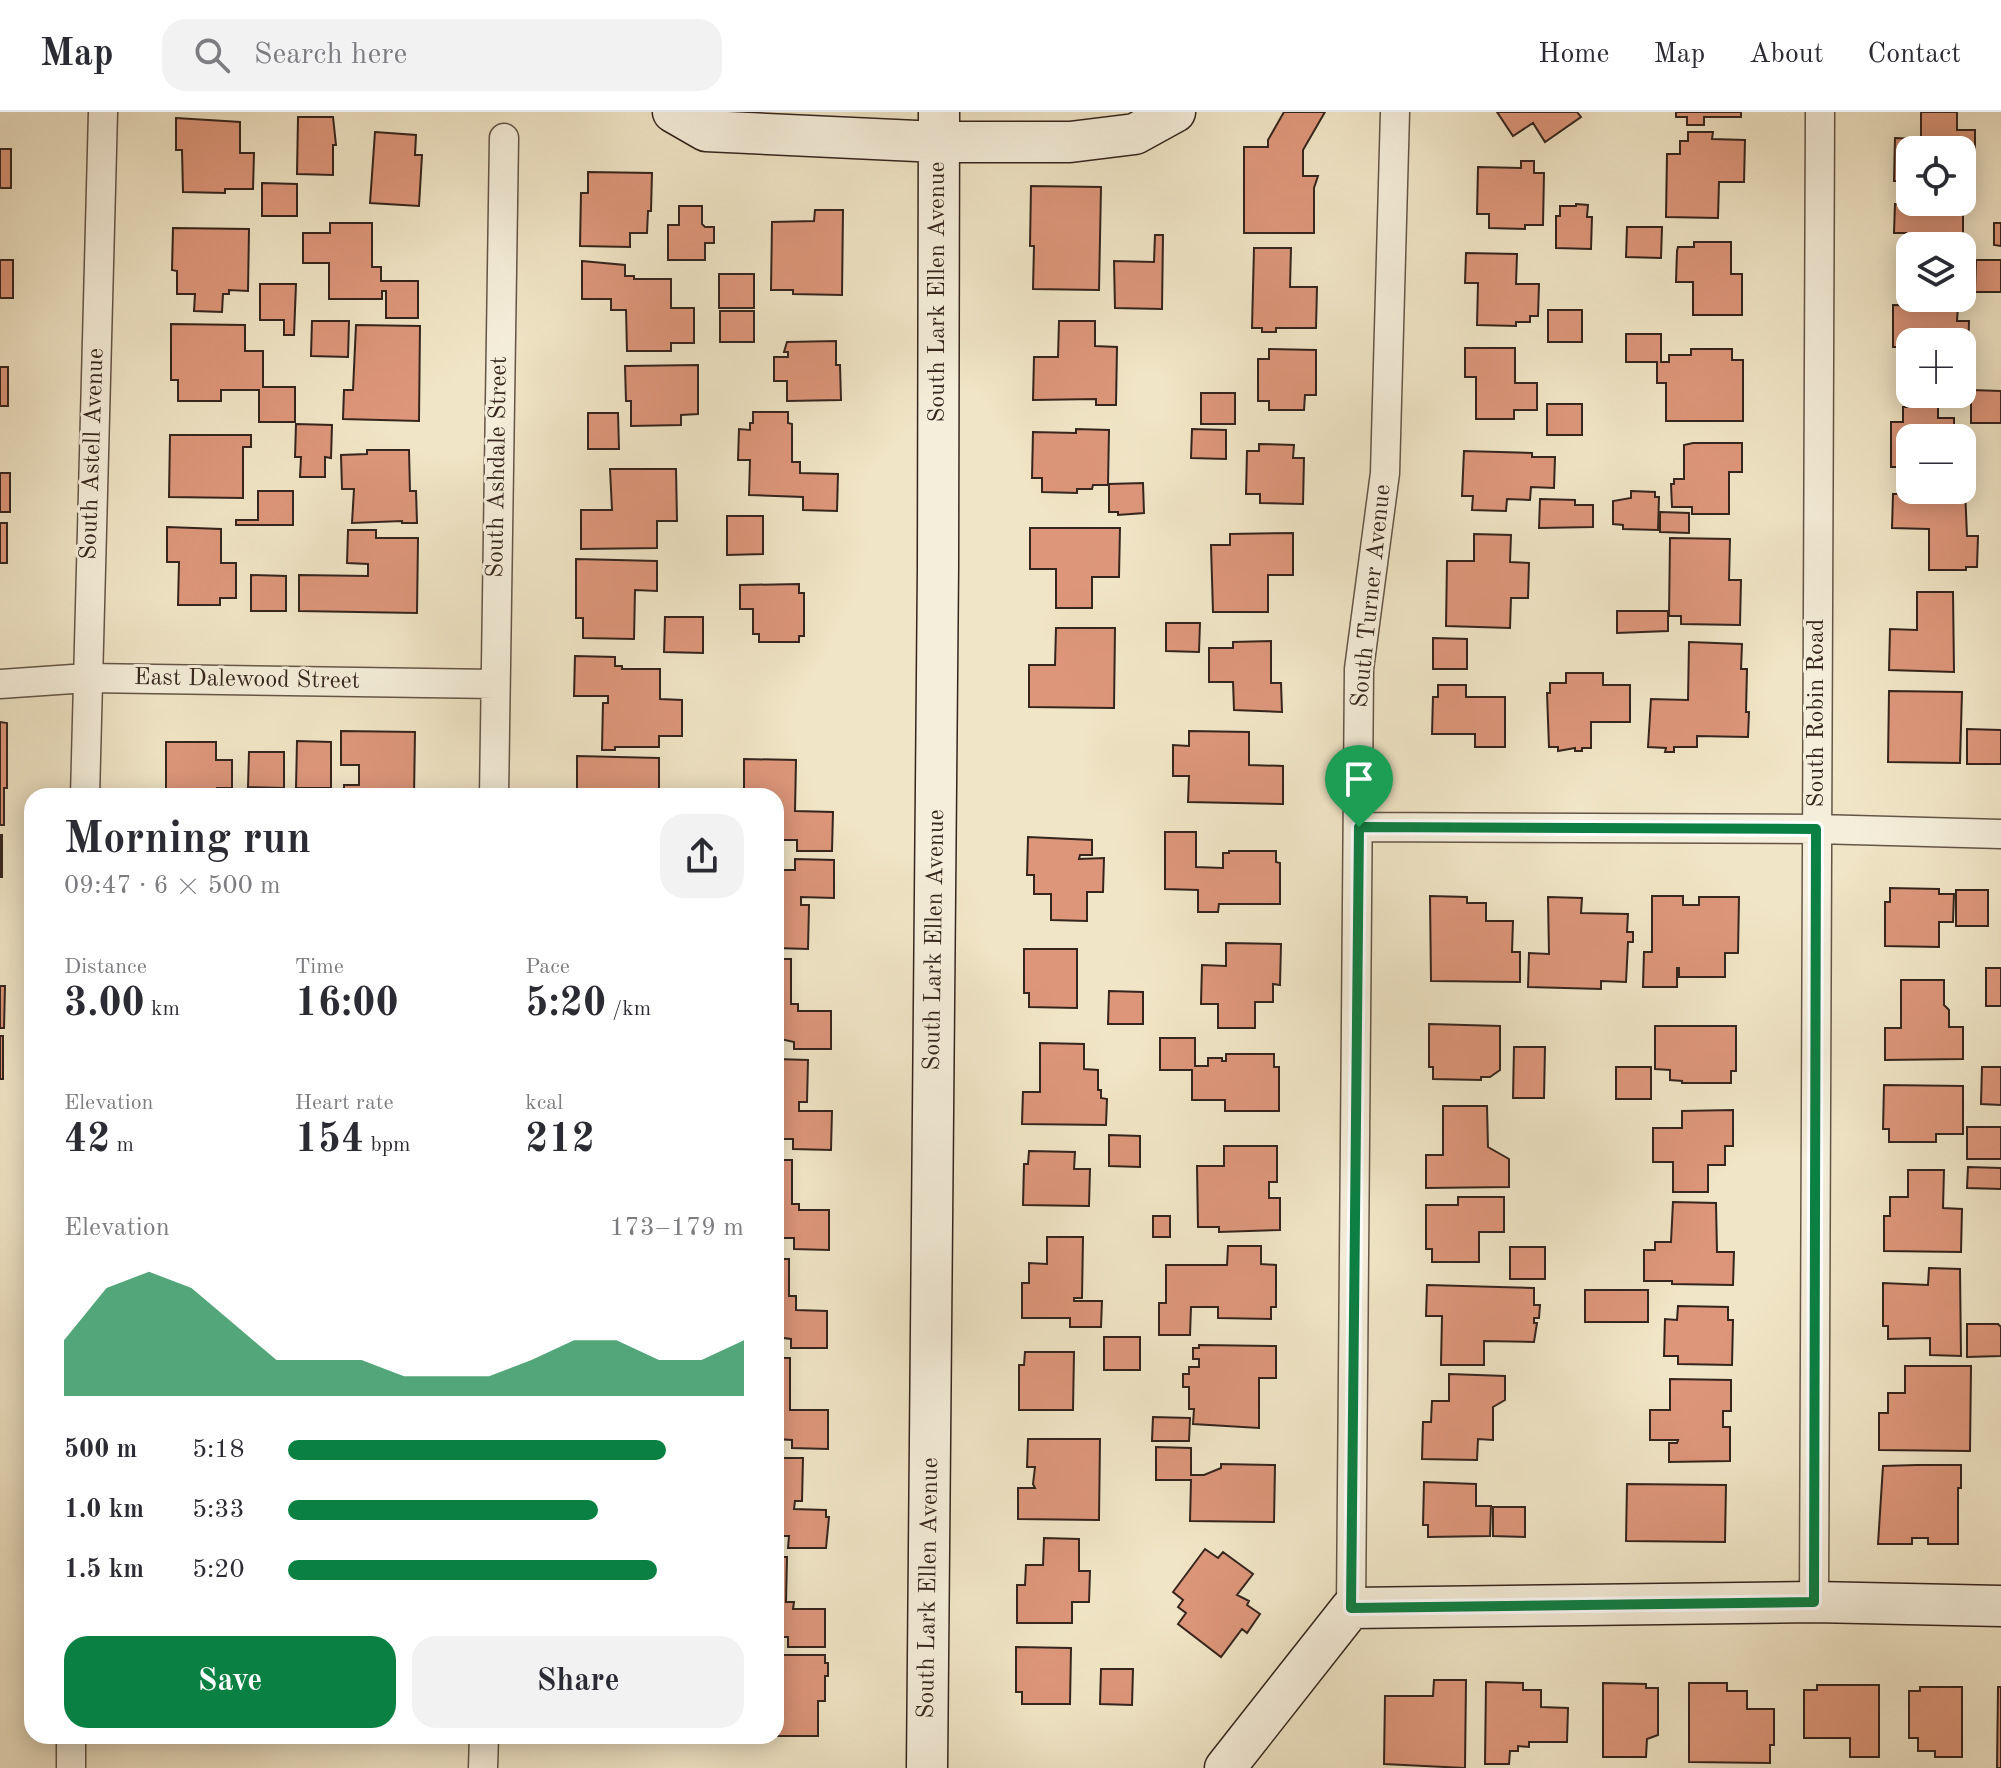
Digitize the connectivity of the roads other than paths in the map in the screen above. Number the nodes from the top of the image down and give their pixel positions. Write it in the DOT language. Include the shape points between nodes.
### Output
graph roads {
  1 [pos="103,112"];
  2 [pos="673,112"];
  3 [pos="1175,112"];
  4 [pos="1395,112"];
  5 [pos="1820,112"];
  6 [pos="938,127"];
  7 [pos="504,138"];
  8 [pos="87,678"];
  9 [pos="0,684"];
  10 [pos="495,684"];
  11 [pos="85,788"];
  12 [pos="494,788"];
  13 [pos="1359,827"];
  14 [pos="1816,829"];
  15 [pos="2001,834"];
  16 [pos="1814,1602"];
  17 [pos="2001,1606"];
  18 [pos="1351,1608"];
  19 [pos="71,1744"];
  20 [pos="484,1744"];
  21 [pos="71,1768"];
  22 [pos="483,1768"];
  23 [pos="927,1768"];
  24 [pos="1225,1768"];
  1 -- 8 [label="street, South Astell Avenue"];
  2 -- 6 [label="street" via="706,131"];
  3 -- 6 [label="street" via="1135,134 1070,142"];
  4 -- 13 [label="street, South Turner Avenue" via="1385,473 1359,669"];
  5 -- 14 [label="street, South Robin Road"];
  6 -- 23 [label="street, South Lark Ellen Avenue"];
  7 -- 10 [label="street, South Ashdale Street"];
  8 -- 9 [label="street, East Dalewood Street"];
  8 -- 10 [label="street, East Dalewood Street"];
  8 -- 11 [label="street, South Astell Avenue"];
  10 -- 12 [label="street, South Ashdale Street"];
  13 -- 14 [label="street"];
  13 -- 18 [label="street, South Turner Avenue"];
  14 -- 15 [label="street"];
  14 -- 16 [label="street, South Robin Road"];
  16 -- 17 [label="street"];
  16 -- 18 [label="street"];
  18 -- 24 [label="street"];
  19 -- 21 [label="street"];
  20 -- 22 [label="street"];
}
